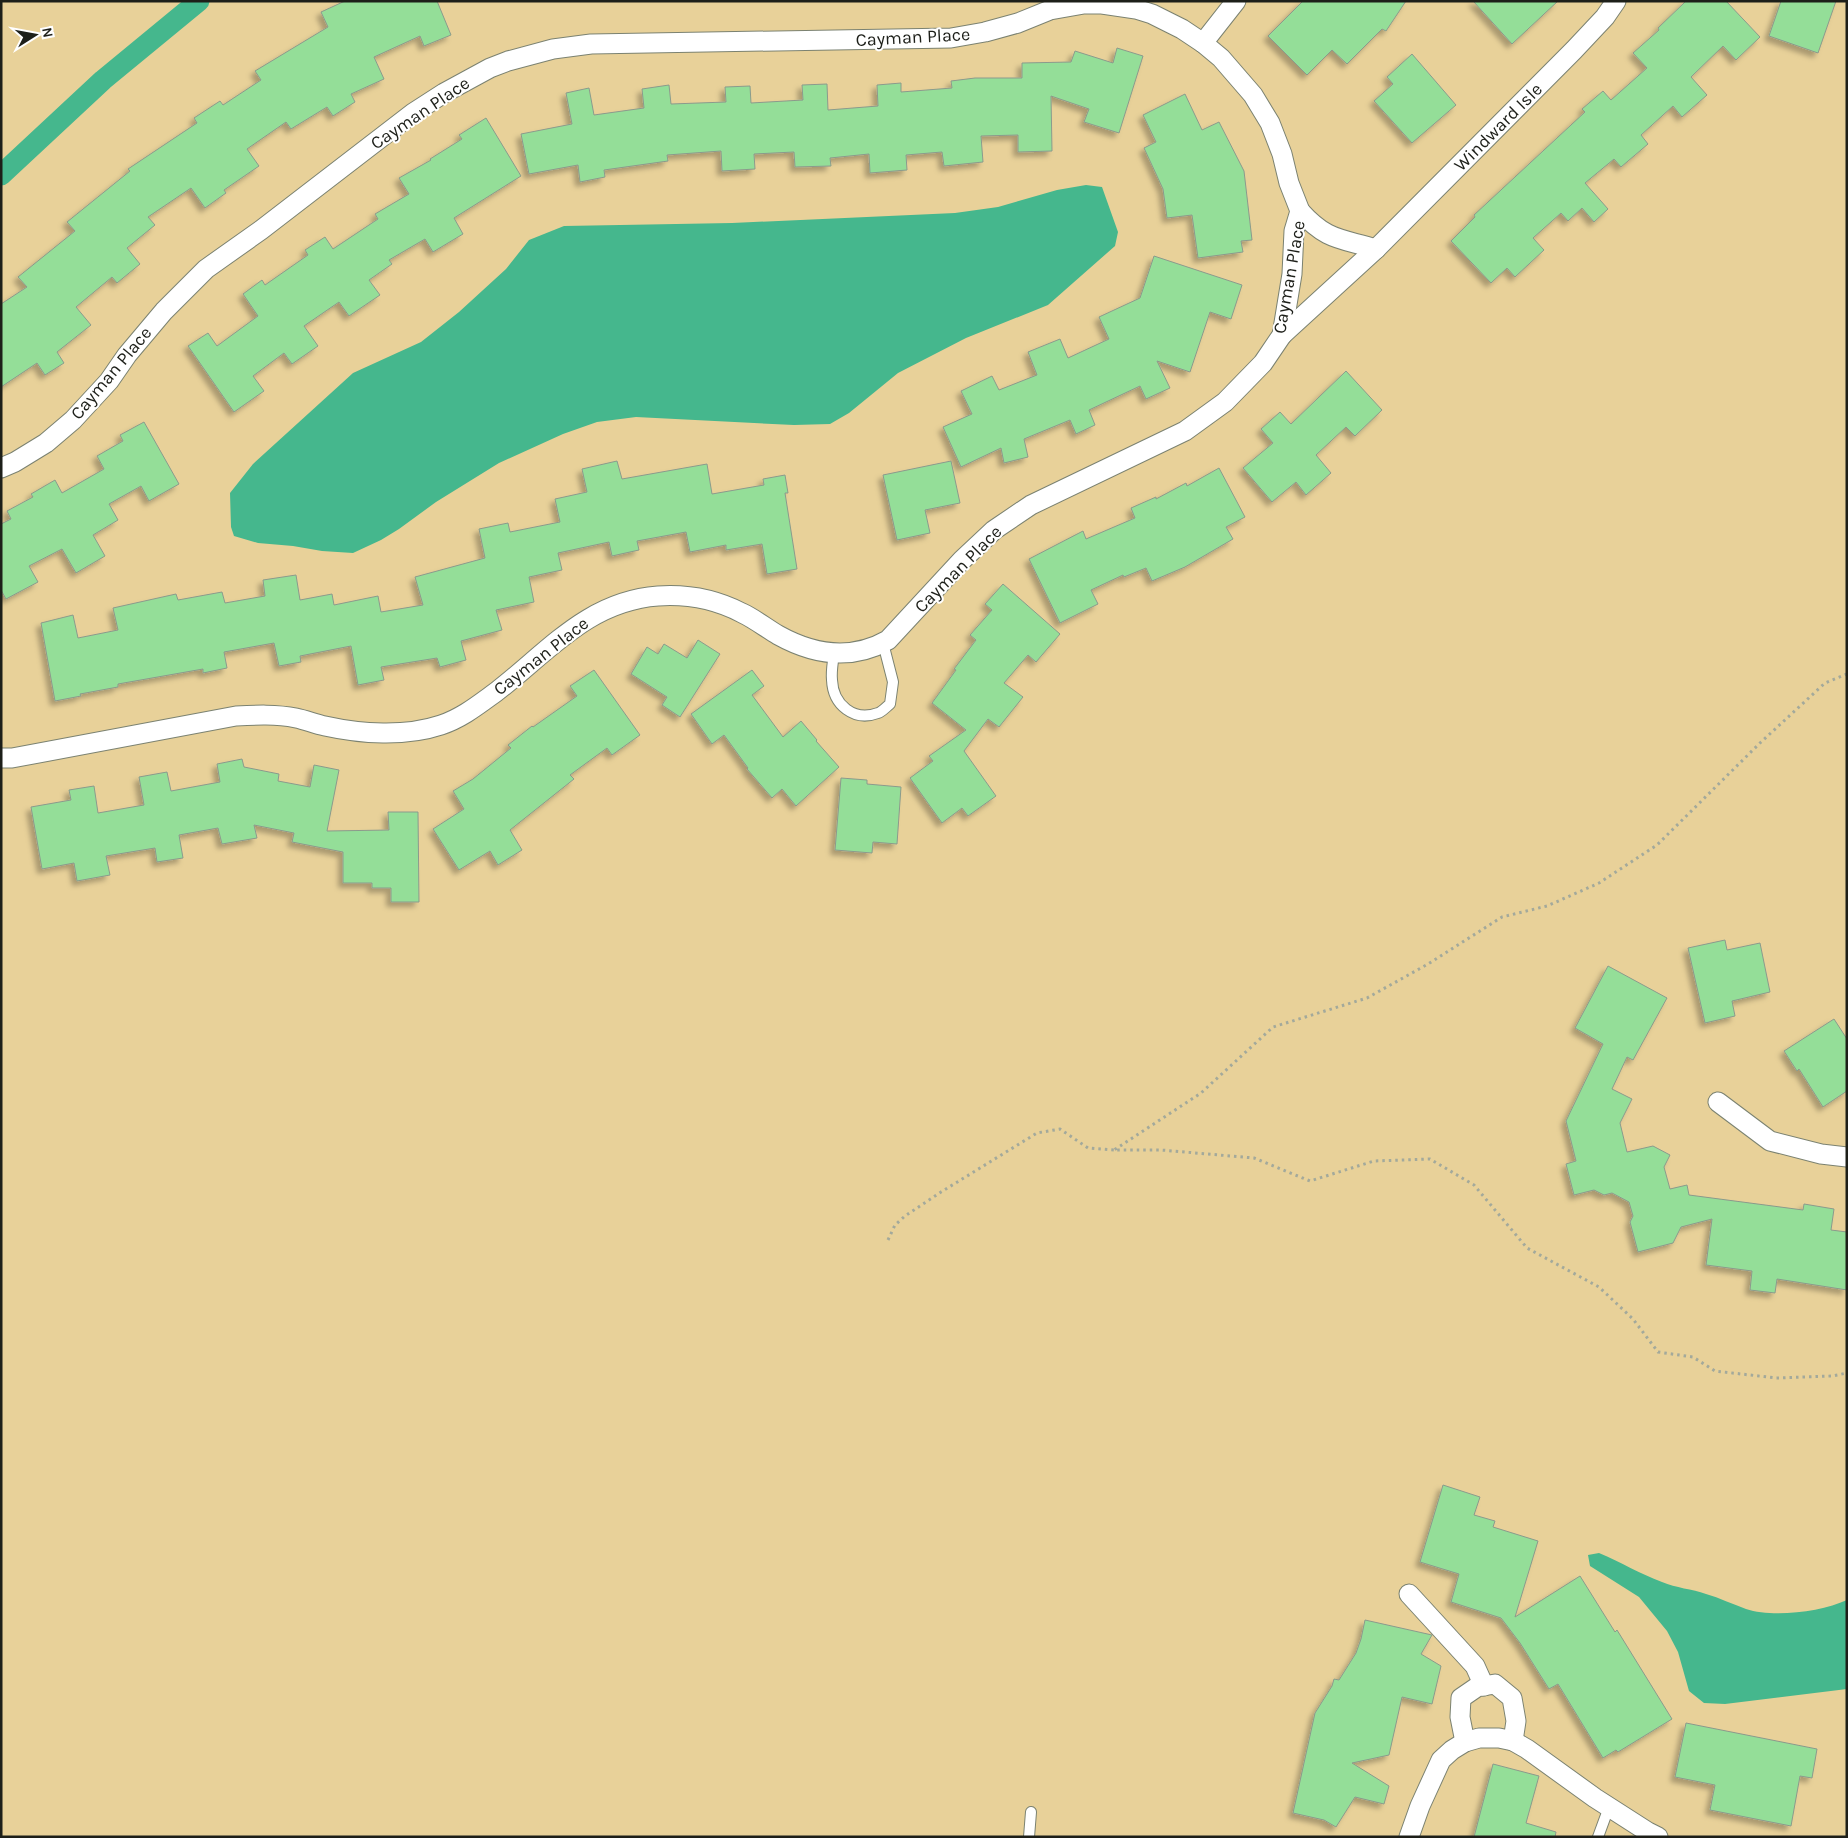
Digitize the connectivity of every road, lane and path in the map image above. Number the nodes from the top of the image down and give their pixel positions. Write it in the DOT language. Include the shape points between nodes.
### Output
graph roads {
  1 [pos="1236,1"];
  2 [pos="1616,1"];
  3 [pos="1203,43"];
  4 [pos="1300,211"];
  5 [pos="1376,249"];
  6 [pos="1282,335"];
  7 [pos="1,468"];
  8 [pos="883,643"];
  9 [pos="834,653"];
  10 [pos="1847,674"];
  11 [pos="1,758"];
  12 [pos="1718,1102"];
  13 [pos="1114,1150"];
  14 [pos="1847,1157"];
  15 [pos="888,1240"];
  16 [pos="1847,1373"];
  17 [pos="1409,1594"];
  18 [pos="1484,1686"];
  19 [pos="1513,1741"];
  20 [pos="1465,1742"];
  21 [pos="1609,1807"];
  22 [pos="1031,1812"];
  23 [pos="1029,1837"];
  24 [pos="1409,1837"];
  25 [pos="1598,1837"];
  26 [pos="1658,1837"];
  1 -- 3 [label="street"];
  2 -- 5 [label="street, Windward Isle" via="1574,50"];
  3 -- 4 [label="street, Cayman Place" via="1232,69 1262,109 1282,154"];
  3 -- 7 [label="street, Cayman Place" via="1182,28 1152,14 1119,6 1084,4 1050,10 1018,23 951,38 590,44 553,49 508,61 444,93 413,113 206,269 164,311 109,381 73,420 46,443"];
  4 -- 5 [label="street" via="1324,233"];
  4 -- 6 [label="street, Cayman Place" via="1294,231 1292,274"];
  5 -- 6 [label="street, Windward Isle"];
  6 -- 8 [label="street, Cayman Place" via="1263,363 1225,402 1185,431 1031,505 994,530"];
  8 -- 9 [label="street, Cayman Place" via="860,653"];
  8 -- 9 [label="lane" via="893,682 890,704 879,713 862,716 846,711 836,698 832,681"];
  9 -- 11 [label="street, Cayman Place" via="796,644 744,613 711,601 676,596 642,598 592,615 472,710 441,725 393,732 359,732 296,718 236,716"];
  10 -- 13 [label="path" via="1825,683 1657,846 1599,882 1547,906 1502,917 1367,998 1273,1027 1201,1093"];
  12 -- 14 [label="street" via="1770,1141"];
  13 -- 15 [label="path" via="1088,1148 1060,1130 1037,1133 905,1216 895,1224"];
  13 -- 16 [label="path" via="1161,1150 1254,1158 1310,1181 1374,1161 1430,1159 1474,1185 1526,1248 1599,1287 1633,1319 1658,1352 1693,1358 1715,1371 1767,1377"];
  17 -- 18 [label="street" via="1475,1666"];
  18 -- 19 [label="street" via="1495,1684 1512,1698 1516,1721"];
  18 -- 20 [label="street" via="1461,1698 1460,1717"];
  19 -- 20 [label="street" via="1480,1738"];
  19 -- 21 [label="street"];
  20 -- 24 [label="street" via="1441,1760"];
  21 -- 25 [label="lane"];
  21 -- 26 [label="street"];
  22 -- 23 [label="lane"];
}
